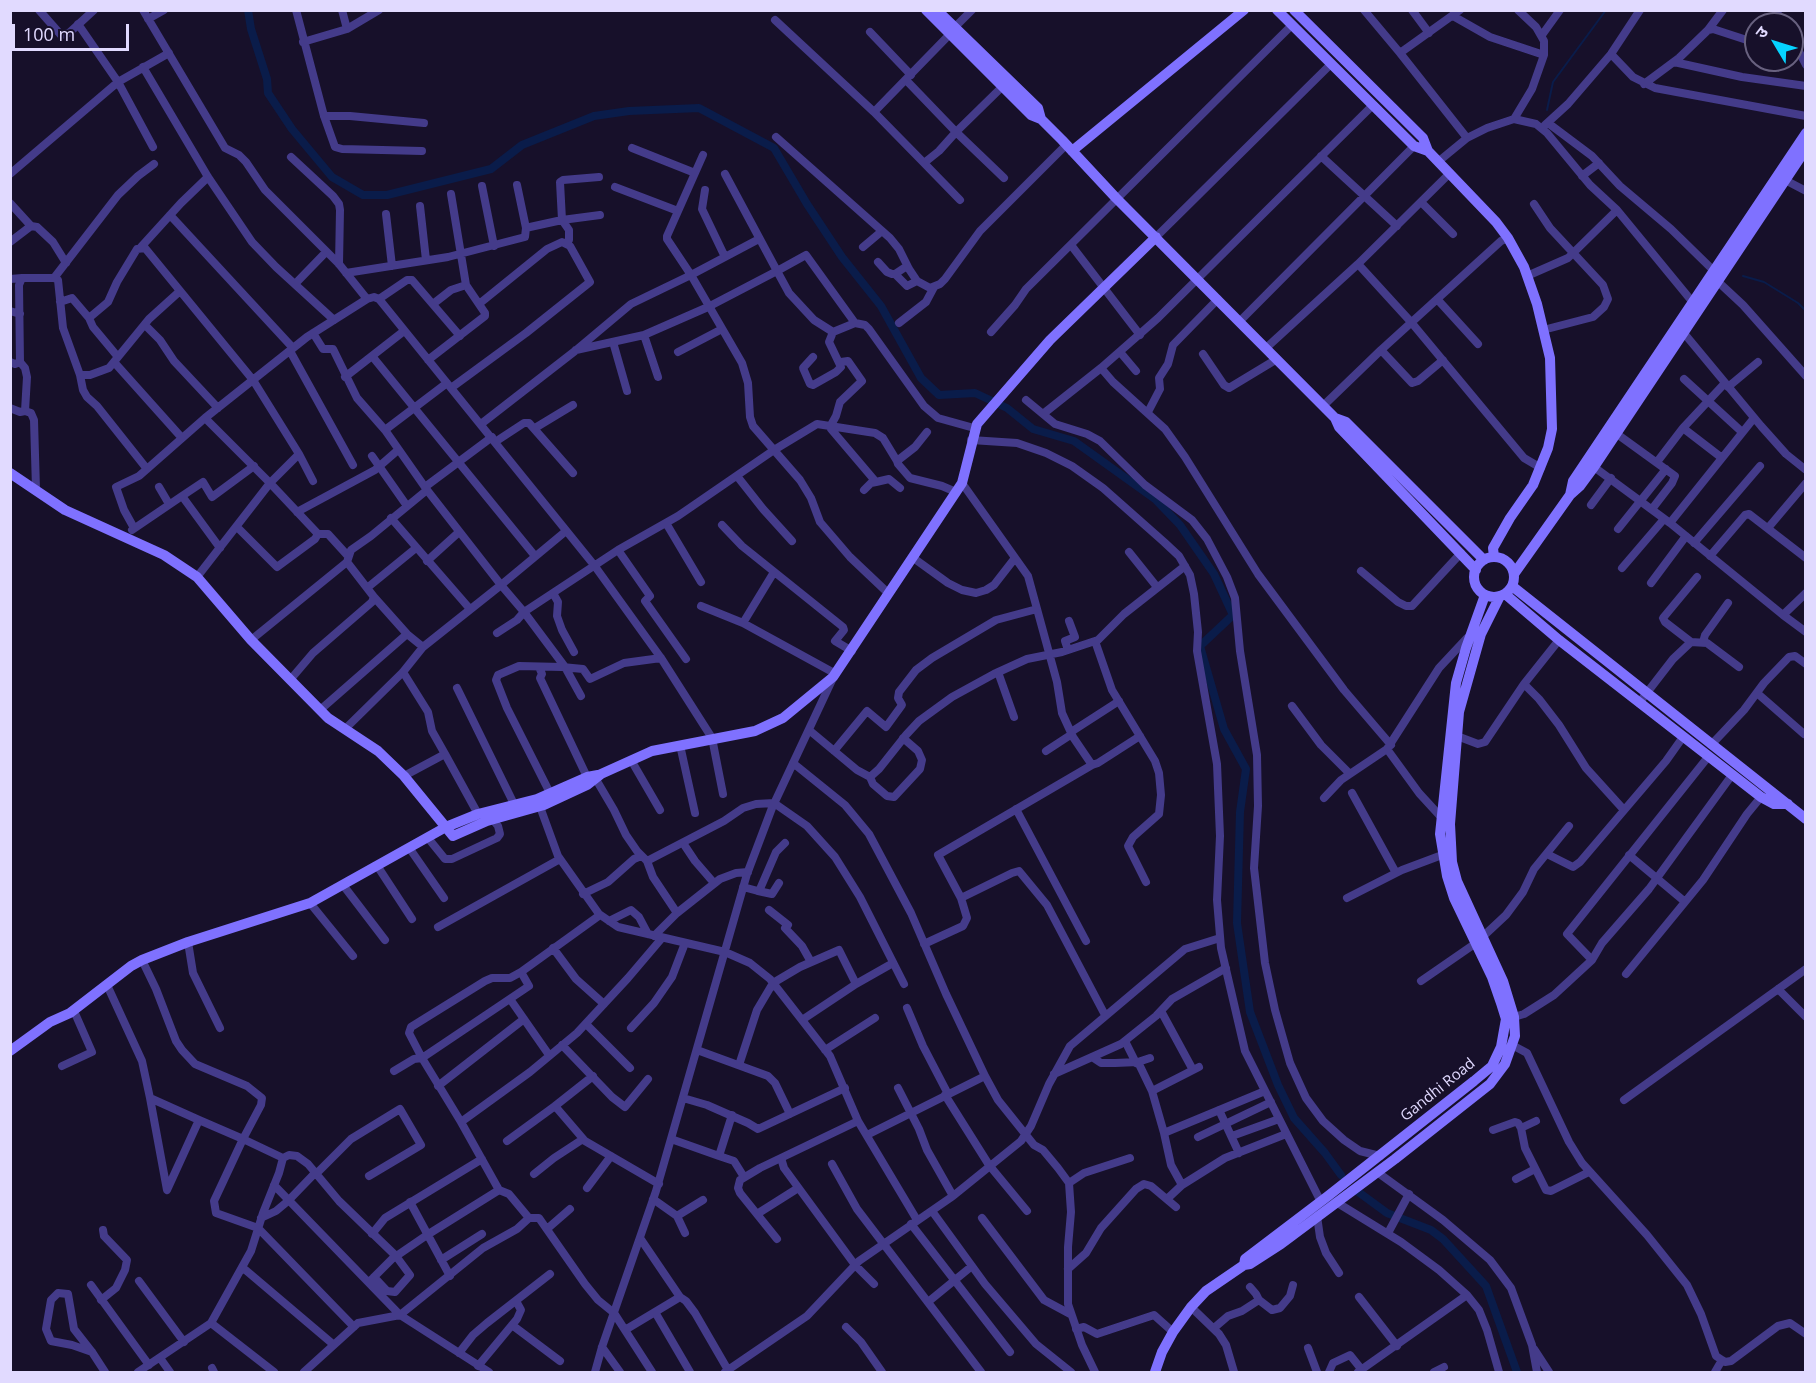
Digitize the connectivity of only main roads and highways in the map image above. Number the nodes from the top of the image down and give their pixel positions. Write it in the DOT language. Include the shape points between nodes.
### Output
graph roads {
  1 [pos="926,10"];
  2 [pos="937,10"];
  3 [pos="1244,10"];
  4 [pos="1277,10"];
  5 [pos="1294,10"];
  6 [pos="953,31"];
  7 [pos="1041,119"];
  8 [pos="1806,133"];
  9 [pos="1069,148"];
  10 [pos="1806,149"];
  11 [pos="1428,151"];
  12 [pos="1156,237"];
  13 [pos="1713,276"];
  14 [pos="1696,306"];
  15 [pos="1335,418"];
  16 [pos="10,473"];
  17 [pos="1570,495"];
  18 [pos="1489,559"];
  19 [pos="1476,570"];
  20 [pos="1514,574"];
  21 [pos="1505,592"];
  22 [pos="1485,595"];
  23 [pos="1476,634"];
  24 [pos="1643,698"];
  25 [pos="1709,751"];
  26 [pos="593,778"];
  27 [pos="538,802"];
  28 [pos="1789,804"];
  29 [pos="1806,819"];
  30 [pos="450,831"];
  31 [pos="1480,941"];
  32 [pos="10,1052"];
  33 [pos="1359,1178"];
  34 [pos="1344,1189"];
  35 [pos="1244,1265"];
  36 [pos="1155,1372"];
  1 -- 6 [label="main road"];
  2 -- 6 [label="main road"];
  3 -- 9 [label="main road"];
  4 -- 11 [label="main road" via="1414,146"];
  5 -- 11 [label="main road" via="1423,138"];
  6 -- 7 [label="main road" via="1031,115"];
  6 -- 7 [label="main road" via="1038,108"];
  7 -- 9 [label="main road"];
  8 -- 13 [label="main road"];
  9 -- 12 [label="main road"];
  10 -- 13 [label="main road"];
  11 -- 18 [label="main road" via="1508,238 1527,276 1550,358 1552,429 1548,448 1533,485"];
  12 -- 15 [label="main road"];
  12 -- 26 [label="main road" via="1050,340 975,426 959,488 835,676 783,718 755,731 652,751"];
  13 -- 14 [label="main road"];
  14 -- 17 [label="main road" via="1617,434"];
  14 -- 17 [label="main road" via="1573,481"];
  15 -- 18 [label="main road" via="1346,422"];
  15 -- 19 [label="main road" via="1339,427"];
  16 -- 30 [label="main road" via="65,510 164,555 197,577 290,680 320,710 378,751"];
  17 -- 20 [label="main road"];
  18 -- 19 [label="main road"];
  18 -- 20 [label="main road" via="1499,558 1509,564"];
  19 -- 22 [label="main road" via="1475,582"];
  20 -- 21 [label="main road"];
  21 -- 22 [label="main road"];
  21 -- 23 [label="main road"];
  21 -- 24 [label="main road"];
  21 -- 24 [label="main road" via="1559,640"];
  22 -- 23 [label="main road, Gandhi Road"];
  23 -- 31 [label="main road" via="1460,712 1450,824 1452,862"];
  23 -- 31 [label="main road, Gandhi Road" via="1456,683 1440,834 1454,898"];
  24 -- 25 [label="main road"];
  24 -- 25 [label="main road" via="1683,736"];
  25 -- 28 [label="main road"];
  25 -- 28 [label="main road" via="1761,797 1774,804"];
  26 -- 27 [label="main road"];
  26 -- 27 [label="main road" via="550,793"];
  27 -- 30 [label="main road" via="493,820"];
  27 -- 30 [label="main road" via="478,814"];
  28 -- 29 [label="main road"];
  30 -- 32 [label="main road" via="428,838 310,903 142,960"];
  31 -- 33 [label="main road, Gandhi Road" via="1506,1019 1501,1047 1492,1066 1380,1156"];
  31 -- 33 [label="main road" via="1503,981 1514,1017 1515,1036 1505,1064 1490,1084 1377,1172"];
  33 -- 34 [label="main road, Gandhi Road"];
  34 -- 35 [label="main road" via="1336,1202"];
  34 -- 35 [label="main road, Gandhi Road" via="1245,1259"];
  35 -- 36 [label="main road, Gandhi Road" via="1191,1306 1162,1352"];
}
